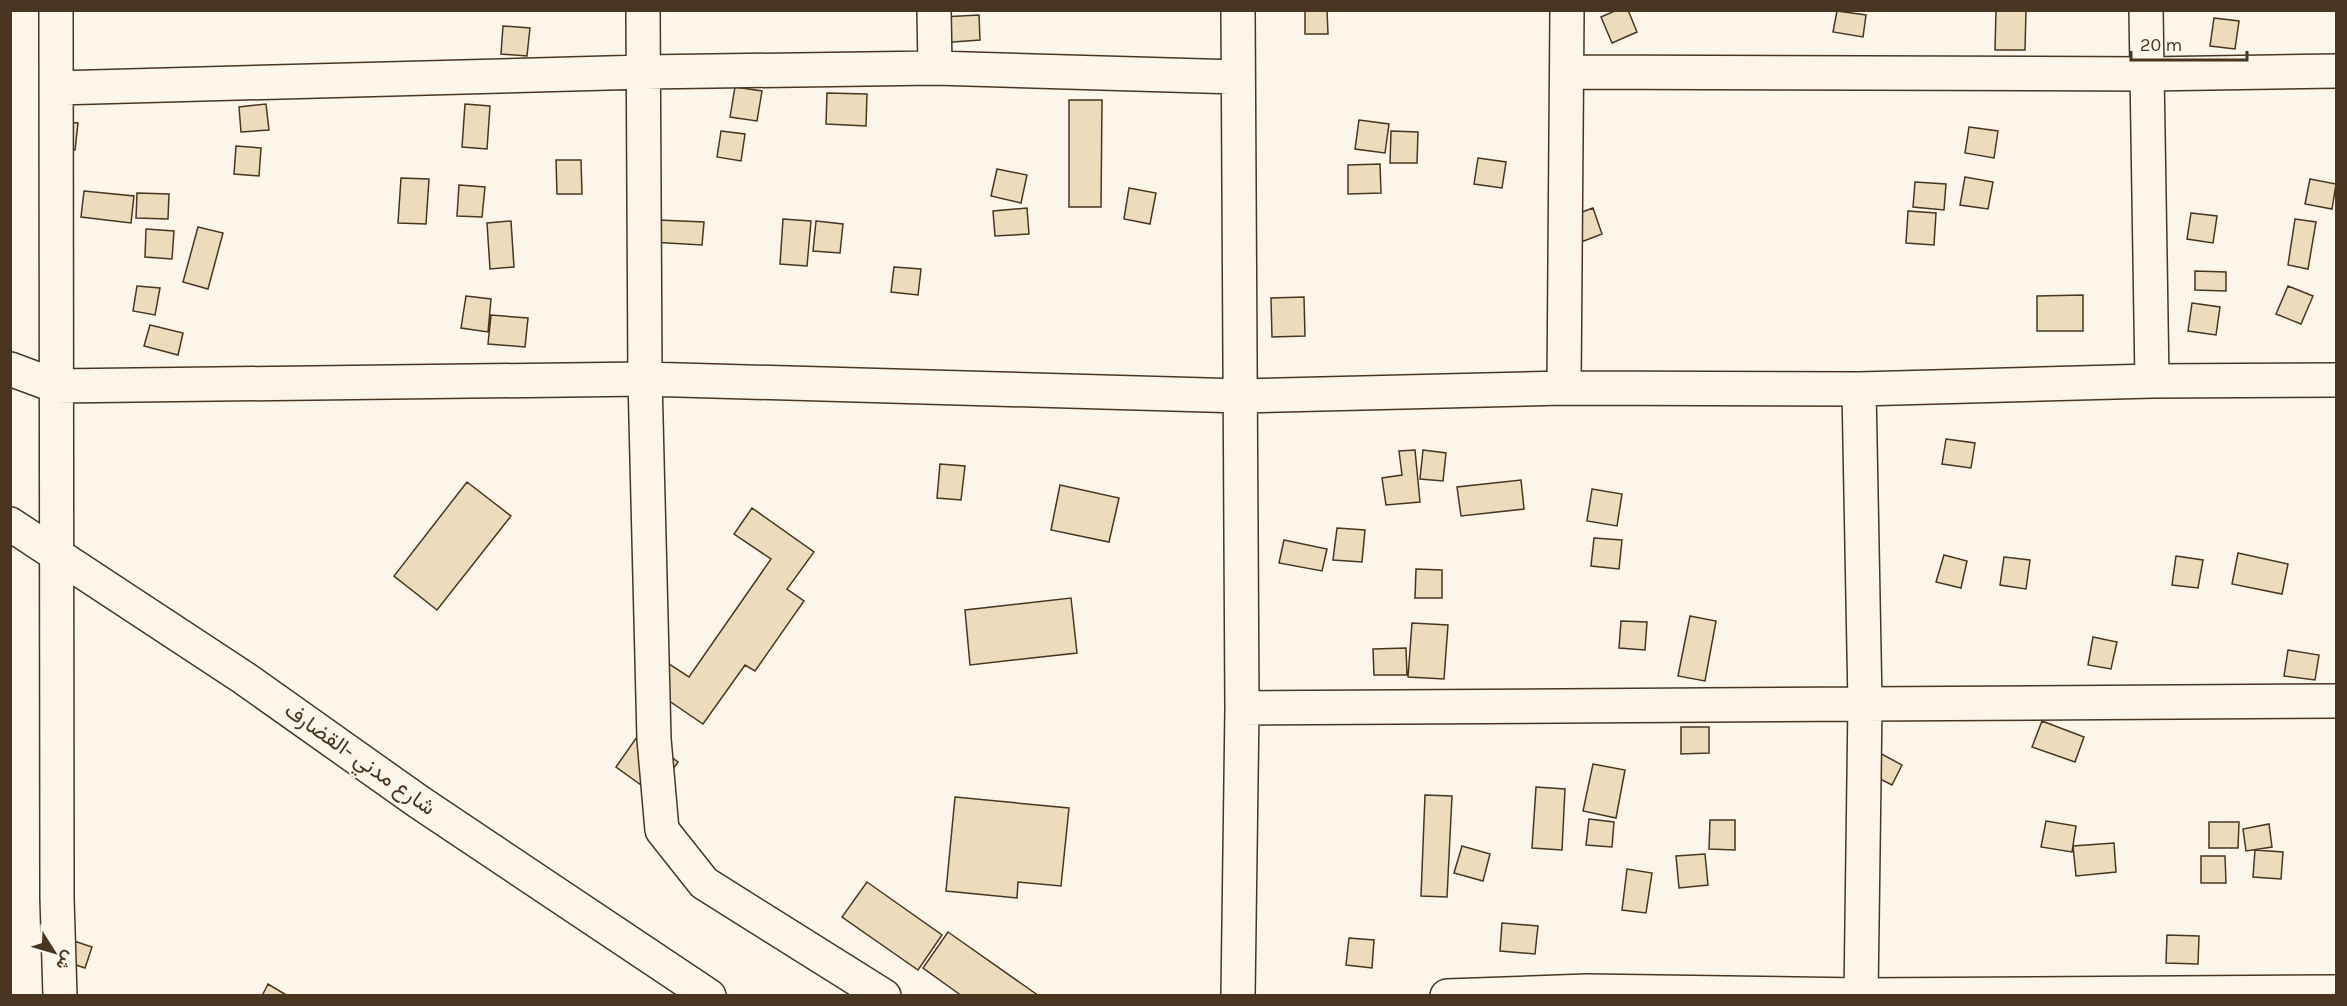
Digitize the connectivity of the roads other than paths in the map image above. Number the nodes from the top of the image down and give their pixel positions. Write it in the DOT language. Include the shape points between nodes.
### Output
graph roads {
  1 [pos="56,10"];
  2 [pos="643,10"];
  3 [pos="934,10"];
  4 [pos="1238,10"];
  5 [pos="1568,10"];
  6 [pos="2146,10"];
  7 [pos="935,68"];
  8 [pos="2337,71"];
  9 [pos="644,72"];
  10 [pos="1567,72"];
  11 [pos="2147,74"];
  12 [pos="1238,78"];
  13 [pos="57,88"];
  14 [pos="10,369"];
  15 [pos="645,380"];
  16 [pos="2337,380"];
  17 [pos="2152,381"];
  18 [pos="56,386"];
  19 [pos="1564,388"];
  20 [pos="1859,389"];
  21 [pos="1242,396"];
  22 [pos="10,524"];
  23 [pos="57,555"];
  24 [pos="2337,700"];
  25 [pos="1865,704"];
  26 [pos="1242,708"];
  27 [pos="696,991"];
  28 [pos="2337,992"];
  29 [pos="1587,993"];
  30 [pos="1861,995"];
  31 [pos="60,996"];
  32 [pos="884,996"];
  33 [pos="1238,996"];
  34 [pos="1448,996"];
  1 -- 13 [label="main road"];
  2 -- 9 [label="main road"];
  3 -- 7 [label="main road"];
  4 -- 12 [label="main road"];
  5 -- 10 [label="main road"];
  6 -- 11 [label="main road"];
  7 -- 9 [label="main road"];
  7 -- 12 [label="main road"];
  8 -- 11 [label="main road"];
  9 -- 13 [label="main road"];
  9 -- 15 [label="main road"];
  10 -- 11 [label="main road"];
  10 -- 19 [label="main road"];
  11 -- 17 [label="main road"];
  12 -- 21 [label="main road"];
  13 -- 18 [label="main road"];
  14 -- 18 [label="main road"];
  15 -- 18 [label="main road"];
  15 -- 21 [label="main road"];
  15 -- 32 [label="main road" via="654,739 662,830 704,883"];
  16 -- 17 [label="main road"];
  17 -- 20 [label="main road"];
  18 -- 23 [label="main road"];
  19 -- 20 [label="main road"];
  19 -- 21 [label="main road"];
  20 -- 25 [label="main road"];
  21 -- 26 [label="main road"];
  22 -- 23 [label="main road, شارع مدني -القضارف"];
  23 -- 27 [label="main road, شارع مدني -القضارف" via="244,678"];
  23 -- 31 [label="main road"];
  24 -- 25 [label="main road"];
  25 -- 26 [label="main road"];
  25 -- 30 [label="main road"];
  26 -- 33 [label="main road"];
  28 -- 30 [label="main road"];
  29 -- 30 [label="main road"];
  29 -- 34 [label="main road"];
}
